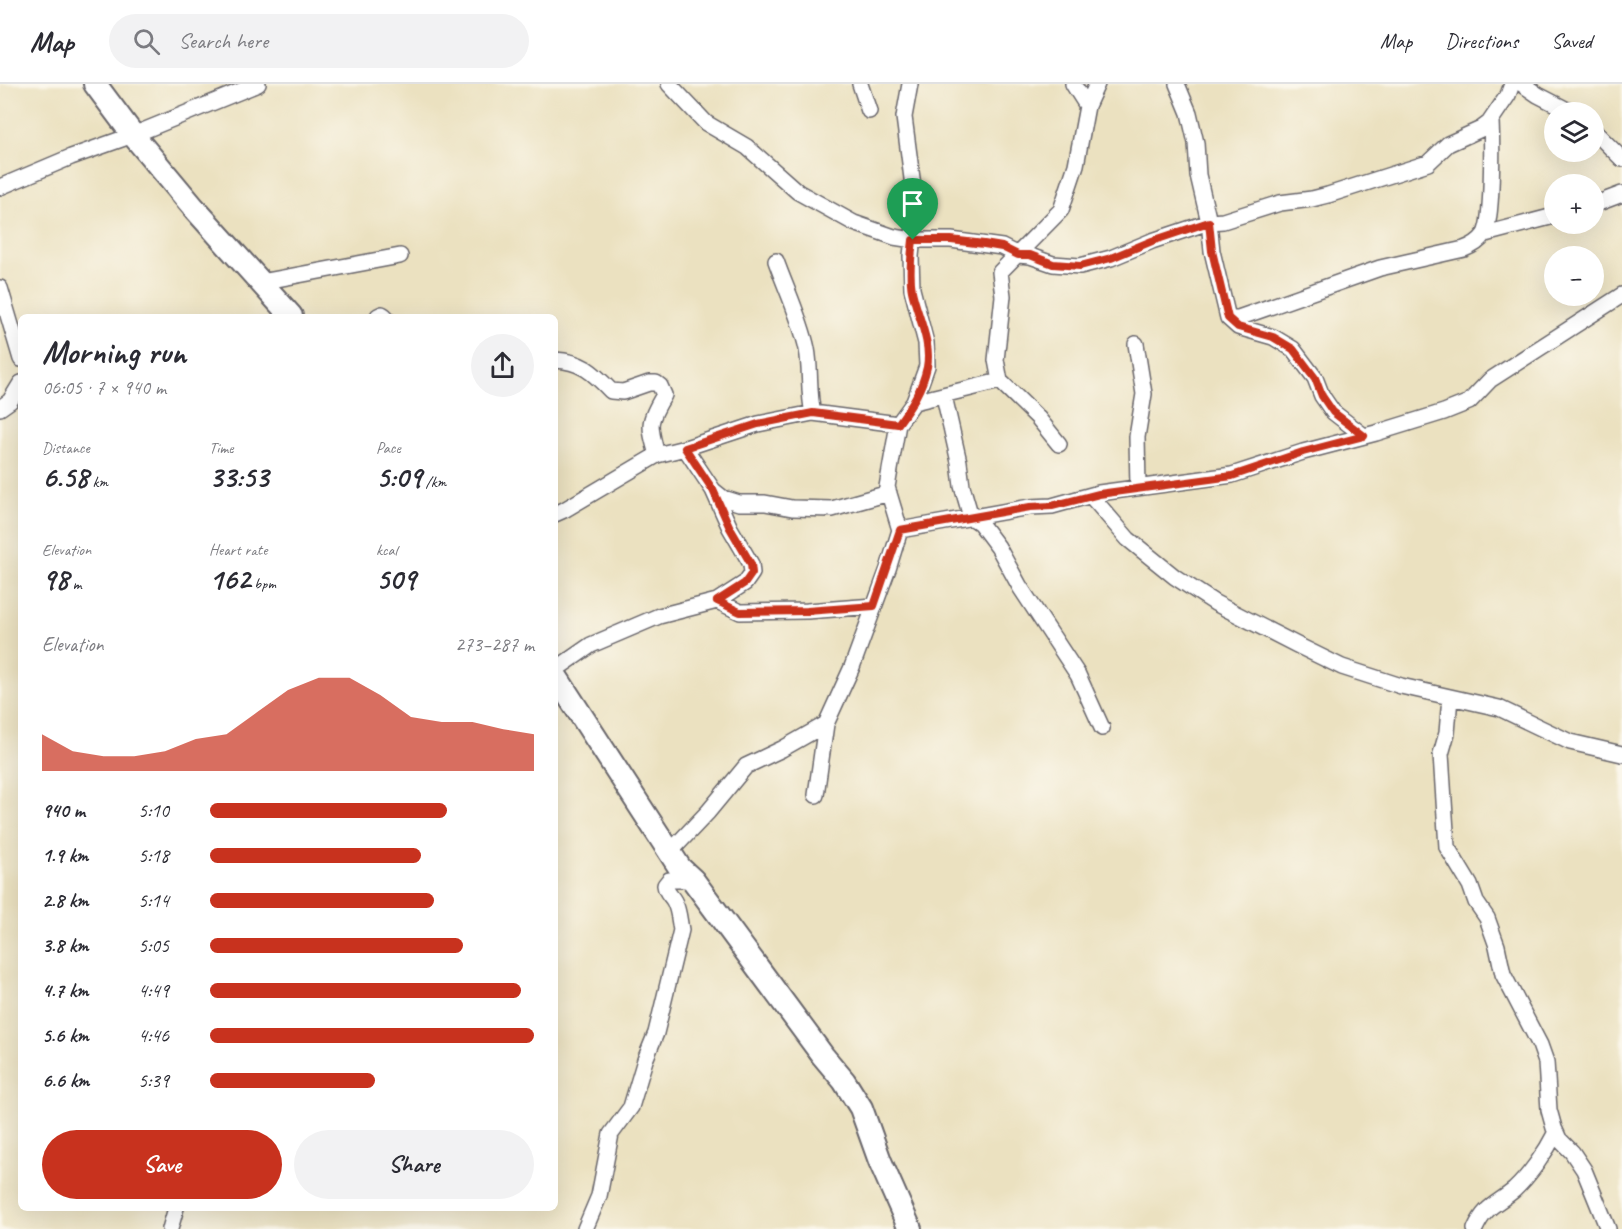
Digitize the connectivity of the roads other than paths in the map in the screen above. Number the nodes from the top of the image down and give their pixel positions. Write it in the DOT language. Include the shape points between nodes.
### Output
graph roads {
  1 [pos="95,84"];
  2 [pos="258,84"];
  3 [pos="669,84"];
  4 [pos="861,84"];
  5 [pos="910,84"];
  6 [pos="1073,84"];
  7 [pos="1097,84"];
  8 [pos="1177,84"];
  9 [pos="1522,84"];
  10 [pos="1510,89"];
  11 [pos="1552,102"];
  12 [pos="1087,106"];
  13 [pos="869,111"];
  14 [pos="1491,121"];
  15 [pos="133,135"];
  16 [pos="1604,141"];
  17 [pos="1622,159"];
  18 [pos="0,187"];
  19 [pos="1622,194"];
  20 [pos="1604,201"];
  21 [pos="1544,219"];
  22 [pos="1209,222"];
  23 [pos="1485,234"];
  24 [pos="913,240"];
  25 [pos="1018,255"];
  26 [pos="400,256"];
  27 [pos="776,261"];
  28 [pos="261,282"];
  29 [pos="0,288"];
  30 [pos="1622,295"];
  31 [pos="289,314"];
  32 [pos="1228,318"];
  33 [pos="1136,344"];
  34 [pos="18,349"];
  35 [pos="558,360"];
  36 [pos="1000,381"];
  37 [pos="18,388"];
  38 [pos="944,396"];
  39 [pos="914,402"];
  40 [pos="0,408"];
  41 [pos="813,413"];
  42 [pos="898,424"];
  43 [pos="1364,436"];
  44 [pos="1059,444"];
  45 [pos="685,448"];
  46 [pos="657,455"];
  47 [pos="1138,488"];
  48 [pos="713,490"];
  49 [pos="889,493"];
  50 [pos="1091,495"];
  51 [pos="558,513"];
  52 [pos="971,516"];
  53 [pos="900,530"];
  54 [pos="717,601"];
  55 [pos="874,606"];
  56 [pos="558,668"];
  57 [pos="558,680"];
  58 [pos="1450,696"];
  59 [pos="826,724"];
  60 [pos="1102,728"];
  61 [pos="1622,754"];
  62 [pos="816,795"];
  63 [pos="670,852"];
  64 [pos="693,880"];
  65 [pos="1556,1132"];
  66 [pos="175,1211"];
  67 [pos="170,1229"];
  68 [pos="585,1229"];
  69 [pos="910,1229"];
  70 [pos="1475,1229"];
  71 [pos="1608,1229"];
  1 -- 15 [label="street"];
  2 -- 15 [label="street"];
  3 -- 24 [label="street" via="706,123 747,147 777,176 820,206 854,223"];
  4 -- 13 [label="street"];
  5 -- 24 [label="street" via="904,117 916,209"];
  6 -- 12 [label="street"];
  7 -- 12 [label="street"];
  8 -- 22 [label="street" via="1196,143 1198,175"];
  9 -- 10 [label="street"];
  9 -- 11 [label="street"];
  10 -- 14 [label="street"];
  12 -- 25 [label="street" via="1076,165 1061,210"];
  14 -- 22 [label="street" via="1448,144 1428,163 1320,197"];
  14 -- 23 [label="street" via="1489,217"];
  15 -- 18 [label="street"];
  15 -- 28 [label="street"];
  16 -- 17 [label="street"];
  19 -- 20 [label="street"];
  21 -- 23 [label="street"];
  22 -- 25 [label="street" via="1080,266"];
  22 -- 32 [label="street"];
  23 -- 32 [label="street" via="1464,249 1380,268 1248,315"];
  24 -- 25 [label="street" via="984,244"];
  24 -- 39 [label="street" via="912,289 926,343 927,366"];
  25 -- 36 [label="street" via="1000,272 1003,296 996,360"];
  26 -- 28 [label="street"];
  27 -- 41 [label="street" via="807,347"];
  28 -- 31 [label="street"];
  29 -- 34 [label="street"];
  30 -- 43 [label="street" via="1490,381 1469,402"];
  32 -- 43 [label="street" via="1238,327 1273,337 1293,349 1315,378 1333,412"];
  33 -- 47 [label="street" via="1144,394 1137,437"];
  35 -- 46 [label="street" via="572,361 595,374 610,391 623,392 649,383 660,386 664,395 650,427"];
  36 -- 38 [label="street"];
  36 -- 44 [label="street"];
  37 -- 40 [label="street"];
  38 -- 39 [label="street"];
  38 -- 52 [label="street"];
  39 -- 42 [label="street"];
  41 -- 42 [label="street"];
  41 -- 45 [label="street" via="758,424"];
  42 -- 49 [label="street"];
  43 -- 47 [label="street" via="1232,476"];
  45 -- 46 [label="street"];
  45 -- 48 [label="street"];
  46 -- 51 [label="street"];
  47 -- 50 [label="street"];
  48 -- 49 [label="street" via="723,498 739,502 832,509"];
  48 -- 54 [label="street" via="752,573 745,583"];
  49 -- 53 [label="street"];
  50 -- 52 [label="street" via="1052,506"];
  50 -- 58 [label="street" via="1128,539 1215,603 1342,667 1401,686"];
  52 -- 53 [label="street"];
  52 -- 60 [label="street" via="998,547 1078,675"];
  53 -- 55 [label="street"];
  54 -- 55 [label="street" via="740,612"];
  54 -- 56 [label="street" via="659,616 591,645"];
  55 -- 59 [label="street"];
  57 -- 63 [label="street"];
  58 -- 61 [label="street" via="1499,708 1570,742"];
  58 -- 65 [label="street" via="1441,754 1445,842 1487,918 1503,974 1540,1045"];
  59 -- 62 [label="street"];
  59 -- 63 [label="street" via="746,766"];
  63 -- 64 [label="street"];
  64 -- 68 [label="street" via="669,880 664,885 679,914 681,930 656,1033 631,1107 611,1134 599,1196"];
  64 -- 69 [label="street" via="861,1108"];
  65 -- 70 [label="street" via="1549,1147 1515,1189 1481,1215"];
  65 -- 71 [label="street" via="1584,1170"];
  66 -- 67 [label="street"];
}
